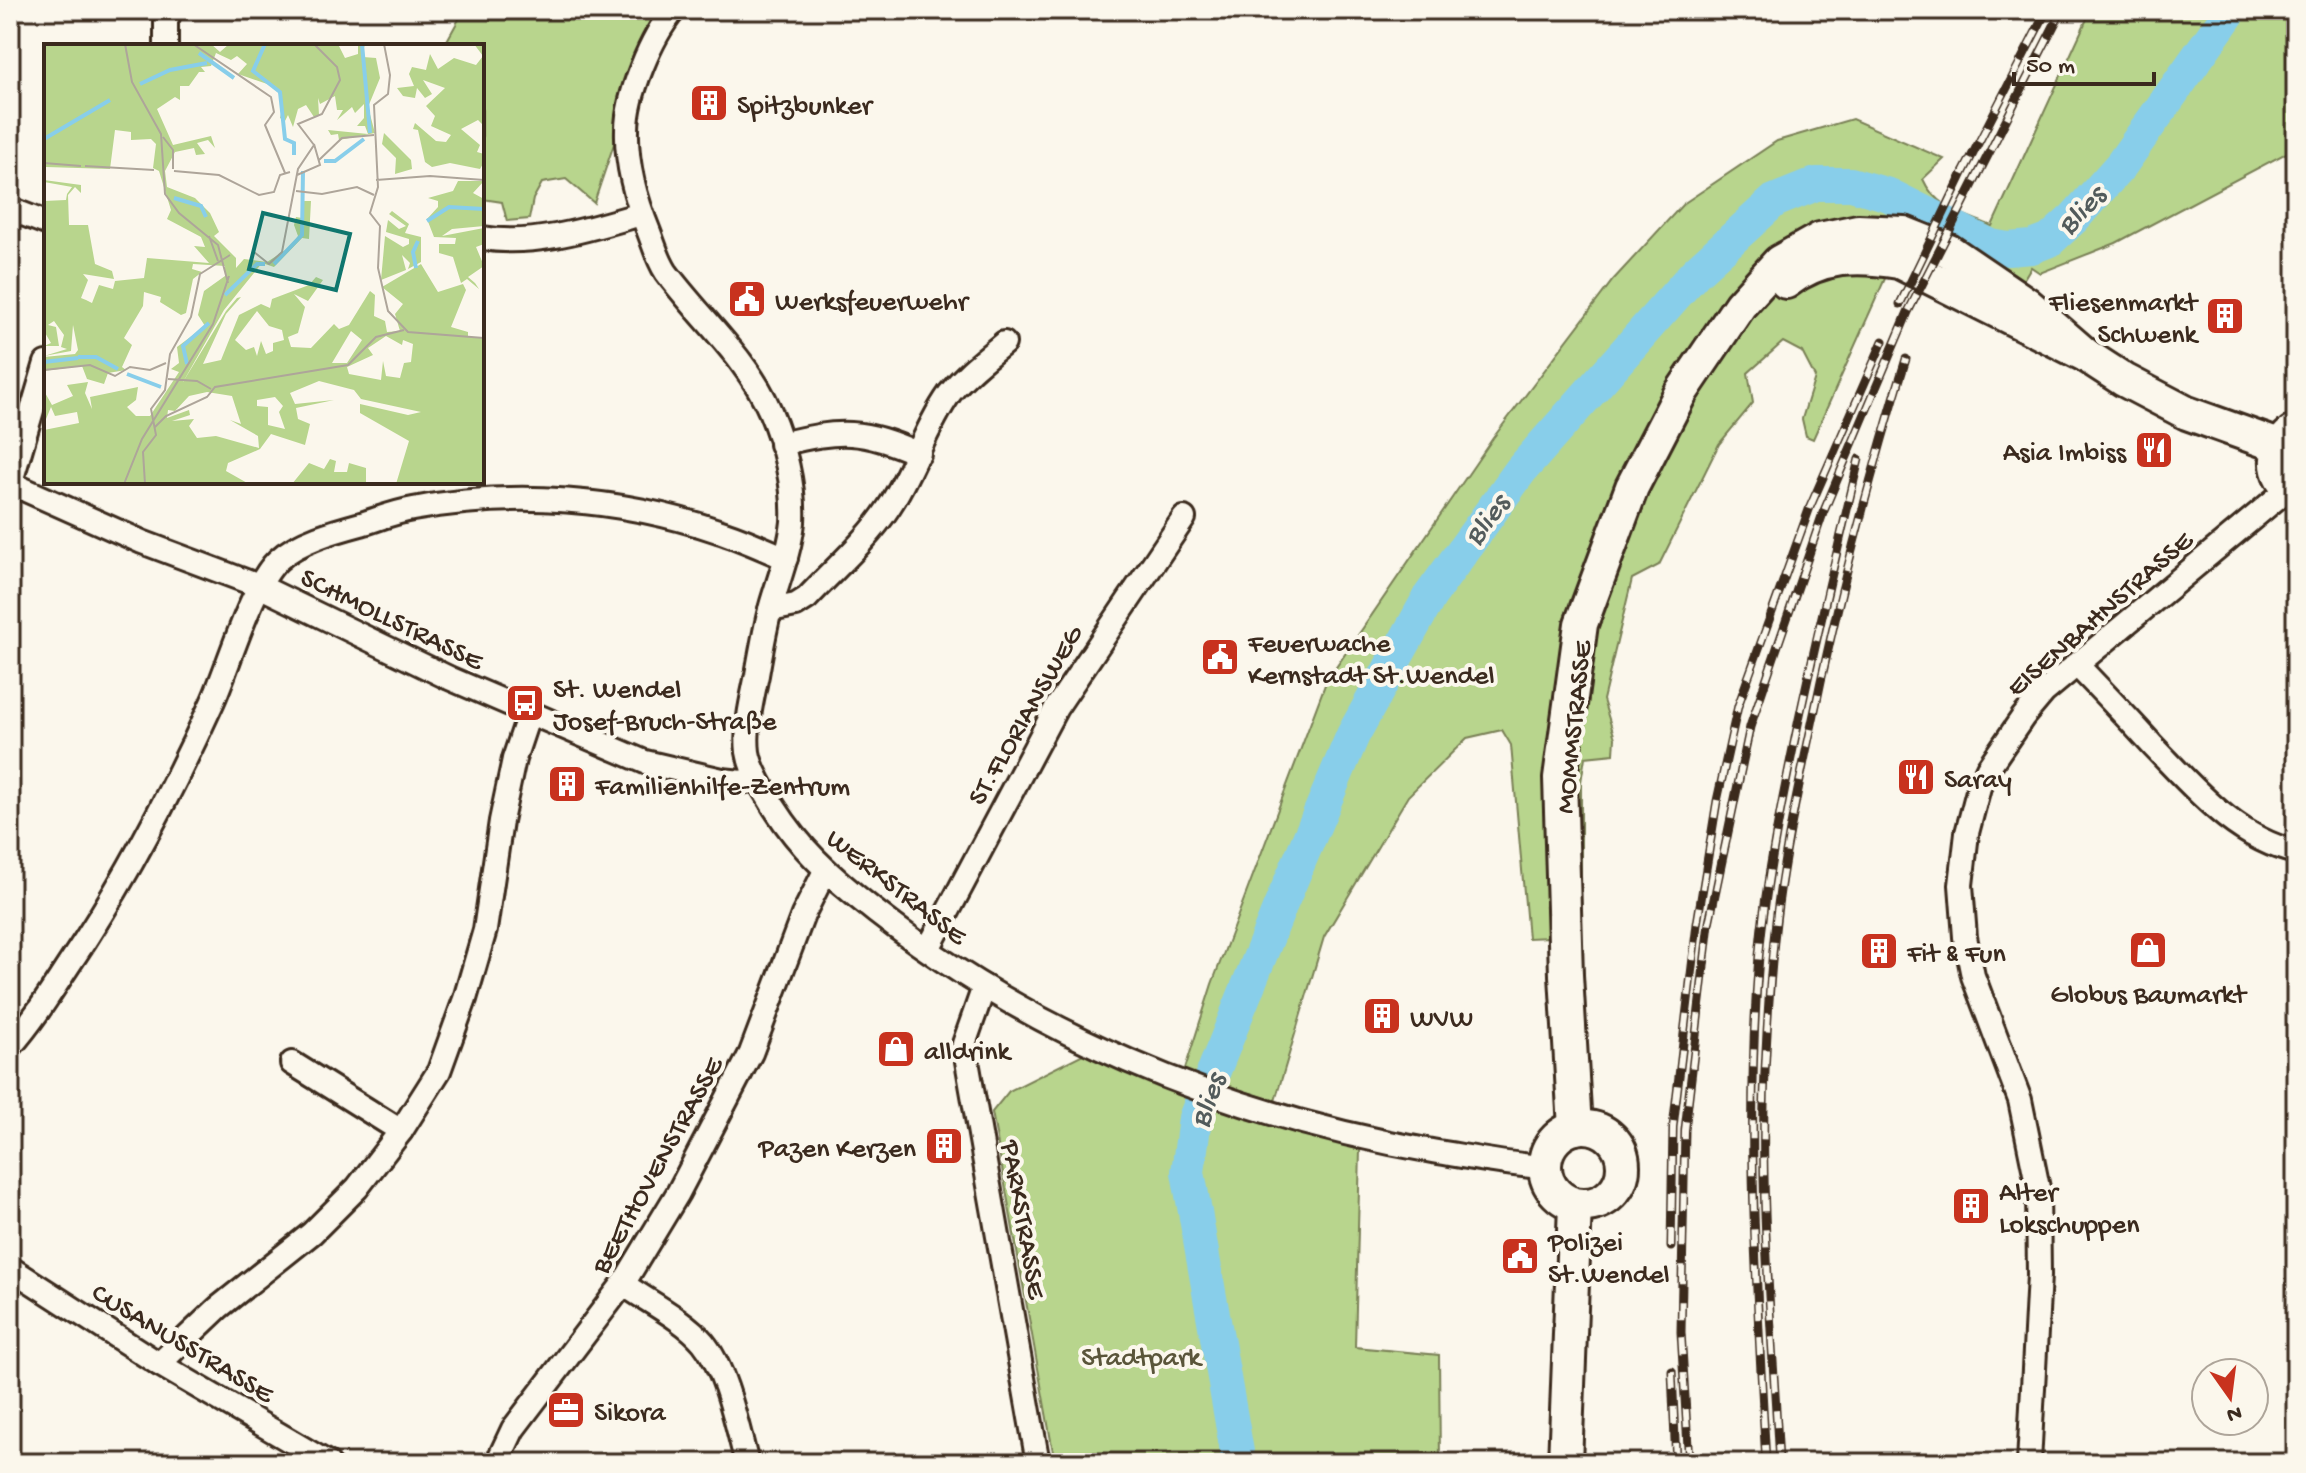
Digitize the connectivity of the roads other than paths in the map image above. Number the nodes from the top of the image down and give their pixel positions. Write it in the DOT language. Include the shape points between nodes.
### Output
graph roads {
  1 [pos="171,10"];
  2 [pos="674,10"];
  3 [pos="166,44"];
  4 [pos="10,209"];
  5 [pos="641,214"];
  6 [pos="44,222"];
  7 [pos="484,238"];
  8 [pos="1004,343"];
  9 [pos="44,370"];
  10 [pos="2288,438"];
  11 [pos="781,444"];
  12 [pos="919,454"];
  13 [pos="10,484"];
  14 [pos="2293,490"];
  15 [pos="1184,518"];
  16 [pos="786,558"];
  17 [pos="259,586"];
  18 [pos="770,610"];
  19 [pos="2076,664"];
  20 [pos="529,714"];
  21 [pos="757,778"];
  22 [pos="2296,852"];
  23 [pos="825,871"];
  24 [pos="928,949"];
  25 [pos="984,987"];
  26 [pos="10,1047"];
  27 [pos="292,1063"];
  28 [pos="1575,1128"];
  29 [pos="401,1131"];
  30 [pos="1545,1167"];
  31 [pos="1575,1205"];
  32 [pos="10,1268"];
  33 [pos="623,1284"];
  34 [pos="159,1364"];
  35 [pos="328,1463"];
  36 [pos="497,1463"];
  37 [pos="747,1463"];
  38 [pos="1038,1463"];
  39 [pos="1565,1463"];
  40 [pos="2029,1463"];
  1 -- 3 [label="street"];
  2 -- 5 [label="street, WERKSTRASSE" via="640,70 626,127"];
  4 -- 6 [label="street"];
  5 -- 7 [label="street" via="587,230"];
  5 -- 11 [label="street, WERKSTRASSE" via="662,266 738,358 769,408"];
  8 -- 12 [label="street" via="950,394"];
  9 -- 13 [label="street"];
  10 -- 14 [label="main road" via="2276,457 2277,469"];
  10 -- 28 [label="main road, MOMMSTRASSE" via="2187,413 2087,356 1899,262 1821,251 1750,310 1680,394 1632,487 1581,624 1560,778"];
  11 -- 12 [label="street" via="844,432"];
  11 -- 16 [label="street, WERKSTRASSE" via="793,521"];
  12 -- 18 [label="street" via="888,510 864,540 796,605"];
  13 -- 17 [label="street, SCHMOLLSTRASSE"];
  14 -- 19 [label="street, EISENBAHNSTRASSE"];
  15 -- 24 [label="street, ST.FLORIANSWEG" via="1056,708"];
  16 -- 17 [label="street" via="718,530 594,503 466,501 410,509 307,543 278,560"];
  16 -- 18 [label="street, WERKSTRASSE"];
  17 -- 20 [label="street, SCHMOLLSTRASSE"];
  17 -- 26 [label="street" via="167,801 102,916"];
  18 -- 21 [label="street, WERKSTRASSE" via="749,712 748,754"];
  19 -- 22 [label="street" via="2199,795 2275,848"];
  19 -- 40 [label="street, EISENBAHNSTRASSE" via="2044,692 1988,768 1967,833 1961,885 1973,976 2020,1100 2038,1188"];
  20 -- 21 [label="street, SCHMOLLSTRASSE" via="645,762 722,780"];
  20 -- 29 [label="street" via="514,759 485,930 465,999 439,1071"];
  21 -- 23 [label="street, WERKSTRASSE" via="781,821"];
  23 -- 24 [label="street, WERKSTRASSE"];
  23 -- 33 [label="street, BEETHOVENSTRASSE" via="751,1053 678,1193"];
  24 -- 25 [label="street, WERKSTRASSE"];
  25 -- 30 [label="street, WERKSTRASSE" via="1184,1085 1380,1142"];
  25 -- 38 [label="street, PARKSTRASSE" via="964,1044"];
  27 -- 29 [label="street"];
  28 -- 30 [label="main road" via="1551,1145"];
  28 -- 31 [label="main road" via="1598,1129 1612,1138 1624,1167 1613,1193 1597,1204"];
  29 -- 34 [label="street" via="357,1188 312,1233 218,1308"];
  30 -- 31 [label="main road" via="1554,1191"];
  31 -- 39 [label="main road"];
  32 -- 34 [label="street, CUSANUSSTRASSE"];
  33 -- 36 [label="street, BEETHOVENSTRASSE" via="513,1429"];
  33 -- 37 [label="street" via="689,1328 707,1347 723,1381"];
  34 -- 35 [label="street, CUSANUSSTRASSE"];
}
